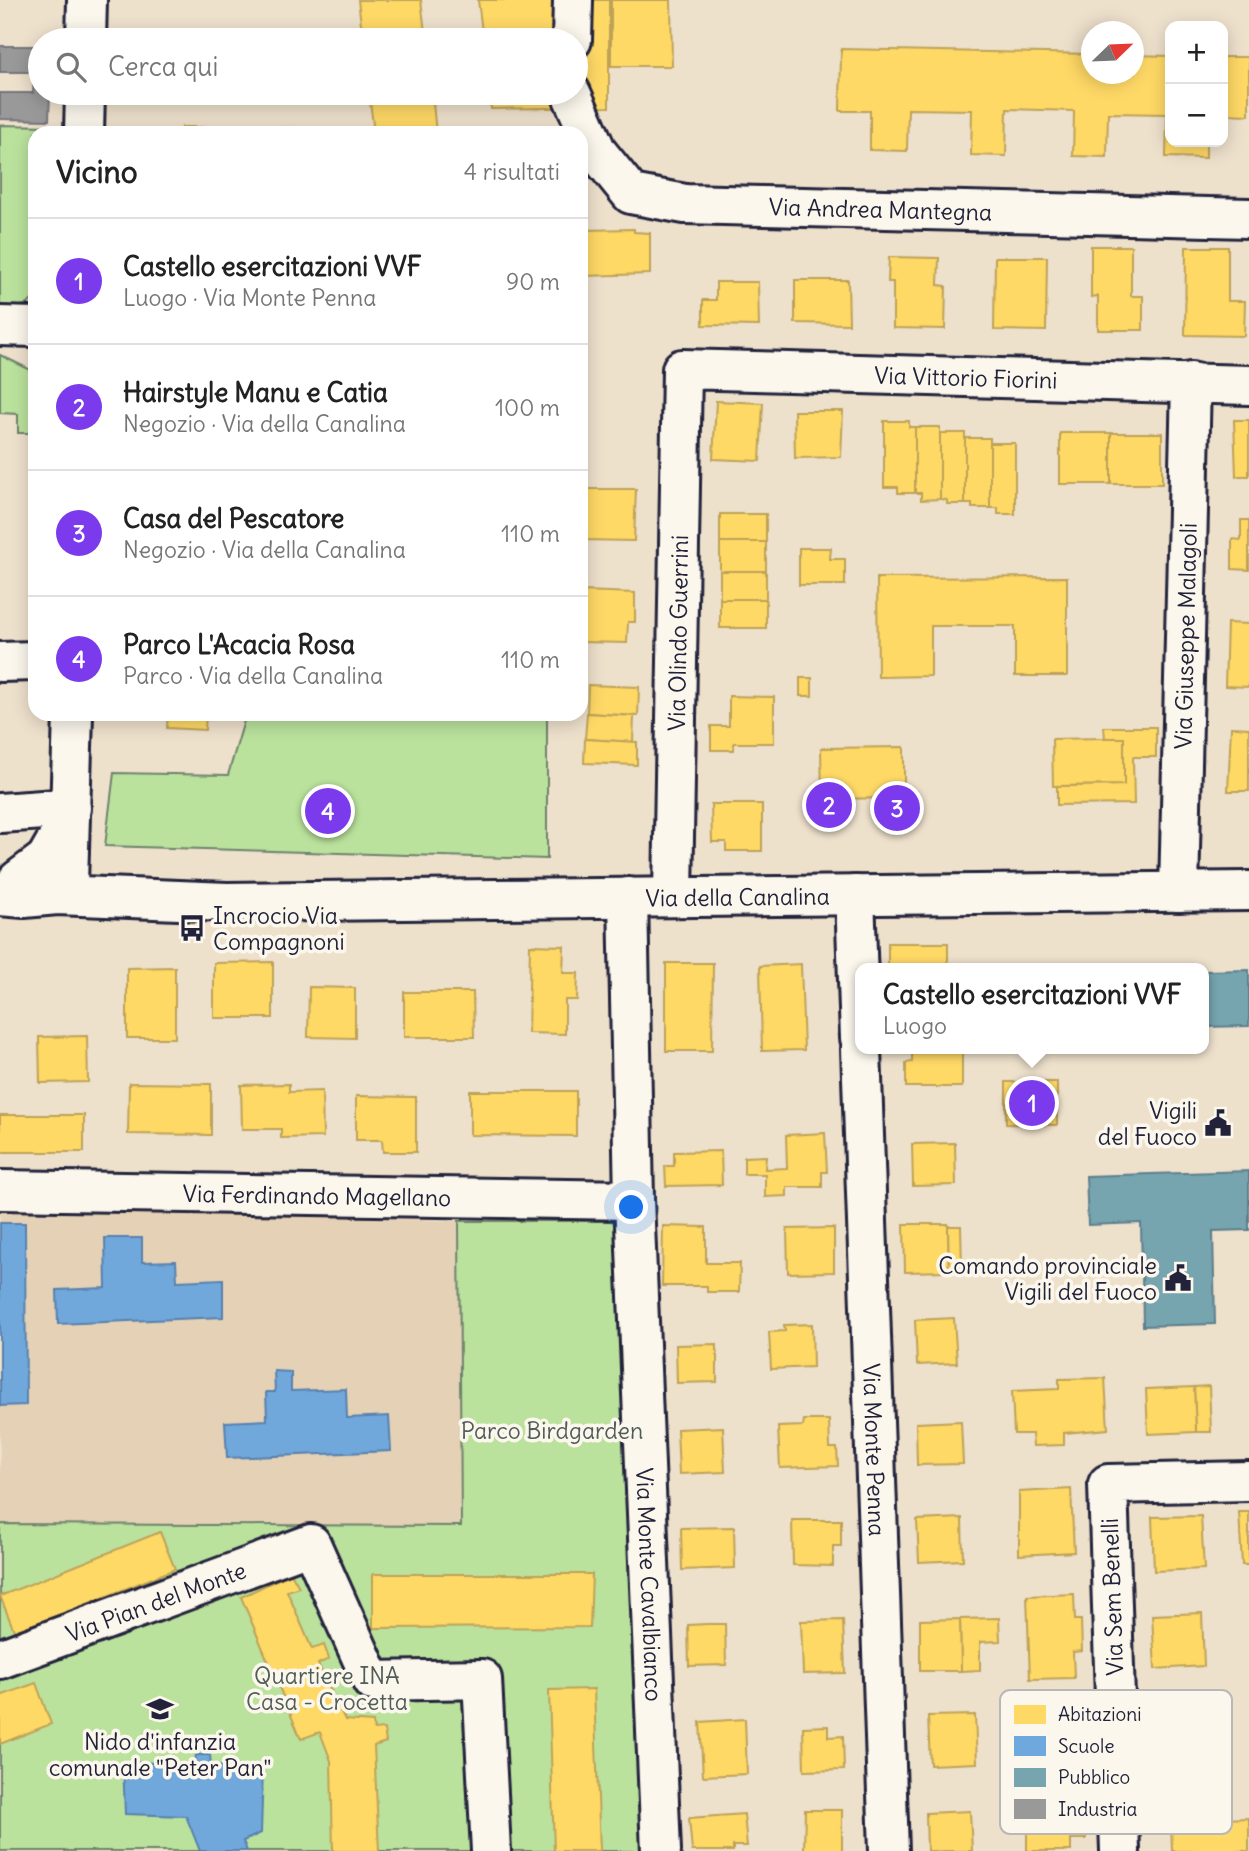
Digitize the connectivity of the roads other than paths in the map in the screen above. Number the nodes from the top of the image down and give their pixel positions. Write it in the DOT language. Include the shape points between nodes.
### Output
graph roads {
  1 [pos="88,0"];
  2 [pos="573,0"];
  3 [pos="87,28"];
  4 [pos="572,28"];
  5 [pos="85,105"];
  6 [pos="575,105"];
  7 [pos="84,126"];
  8 [pos="585,126"];
  9 [pos="588,132"];
  10 [pos="1249,219"];
  11 [pos="0,326"];
  12 [pos="28,327"];
  13 [pos="682,369"];
  14 [pos="1191,382"];
  15 [pos="1249,385"];
  16 [pos="28,661"];
  17 [pos="0,662"];
  18 [pos="73,721"];
  19 [pos="71,811"];
  20 [pos="0,813"];
  21 [pos="6,885"];
  22 [pos="62,889"];
  23 [pos="1249,891"];
  24 [pos="1179,892"];
  25 [pos="673,895"];
  26 [pos="855,895"];
  27 [pos="628,897"];
  28 [pos="857,963"];
  29 [pos="861,1054"];
  30 [pos="0,1189"];
  31 [pos="634,1200"];
  32 [pos="1249,1481"];
  33 [pos="0,1659"];
  34 [pos="1115,1690"];
  35 [pos="491,1851"];
  36 [pos="661,1851"];
  37 [pos="889,1851"];
  1 -- 3 [label="street"];
  2 -- 4 [label="street"];
  5 -- 7 [label="street"];
  6 -- 8 [label="street, Via Andrea Mantegna"];
  9 -- 10 [label="street, Via Andrea Mantegna" via="597,152 631,194 685,204"];
  11 -- 12 [label="street"];
  13 -- 14 [label="street, Via Vittorio Fiorini"];
  13 -- 25 [label="street, Via Olindo Guerrini"];
  14 -- 15 [label="street, Via Vittorio Fiorini"];
  14 -- 24 [label="street, Via Giuseppe Malagoli"];
  16 -- 17 [label="street"];
  18 -- 19 [label="street"];
  19 -- 20 [label="street"];
  19 -- 21 [label="street" via="46,859"];
  19 -- 22 [label="street"];
  21 -- 22 [label="street, Via della Canalina"];
  22 -- 27 [label="street, Via della Canalina" via="227,902"];
  23 -- 24 [label="street, Via della Canalina"];
  24 -- 26 [label="street, Via della Canalina"];
  25 -- 26 [label="street, Via della Canalina"];
  25 -- 27 [label="street, Via della Canalina"];
  26 -- 28 [label="street"];
  27 -- 31 [label="street, Via Monte Cavalbianco"];
  29 -- 37 [label="street, Via Monte Penna"];
  30 -- 31 [label="street, Via Ferdinando Magellano"];
  31 -- 36 [label="street, Via Monte Cavalbianco"];
  32 -- 34 [label="street, Via Sem Benelli" via="1108,1484"];
  33 -- 35 [label="street, Via Pian del Monte" via="311,1544 372,1681 482,1679"];
}
